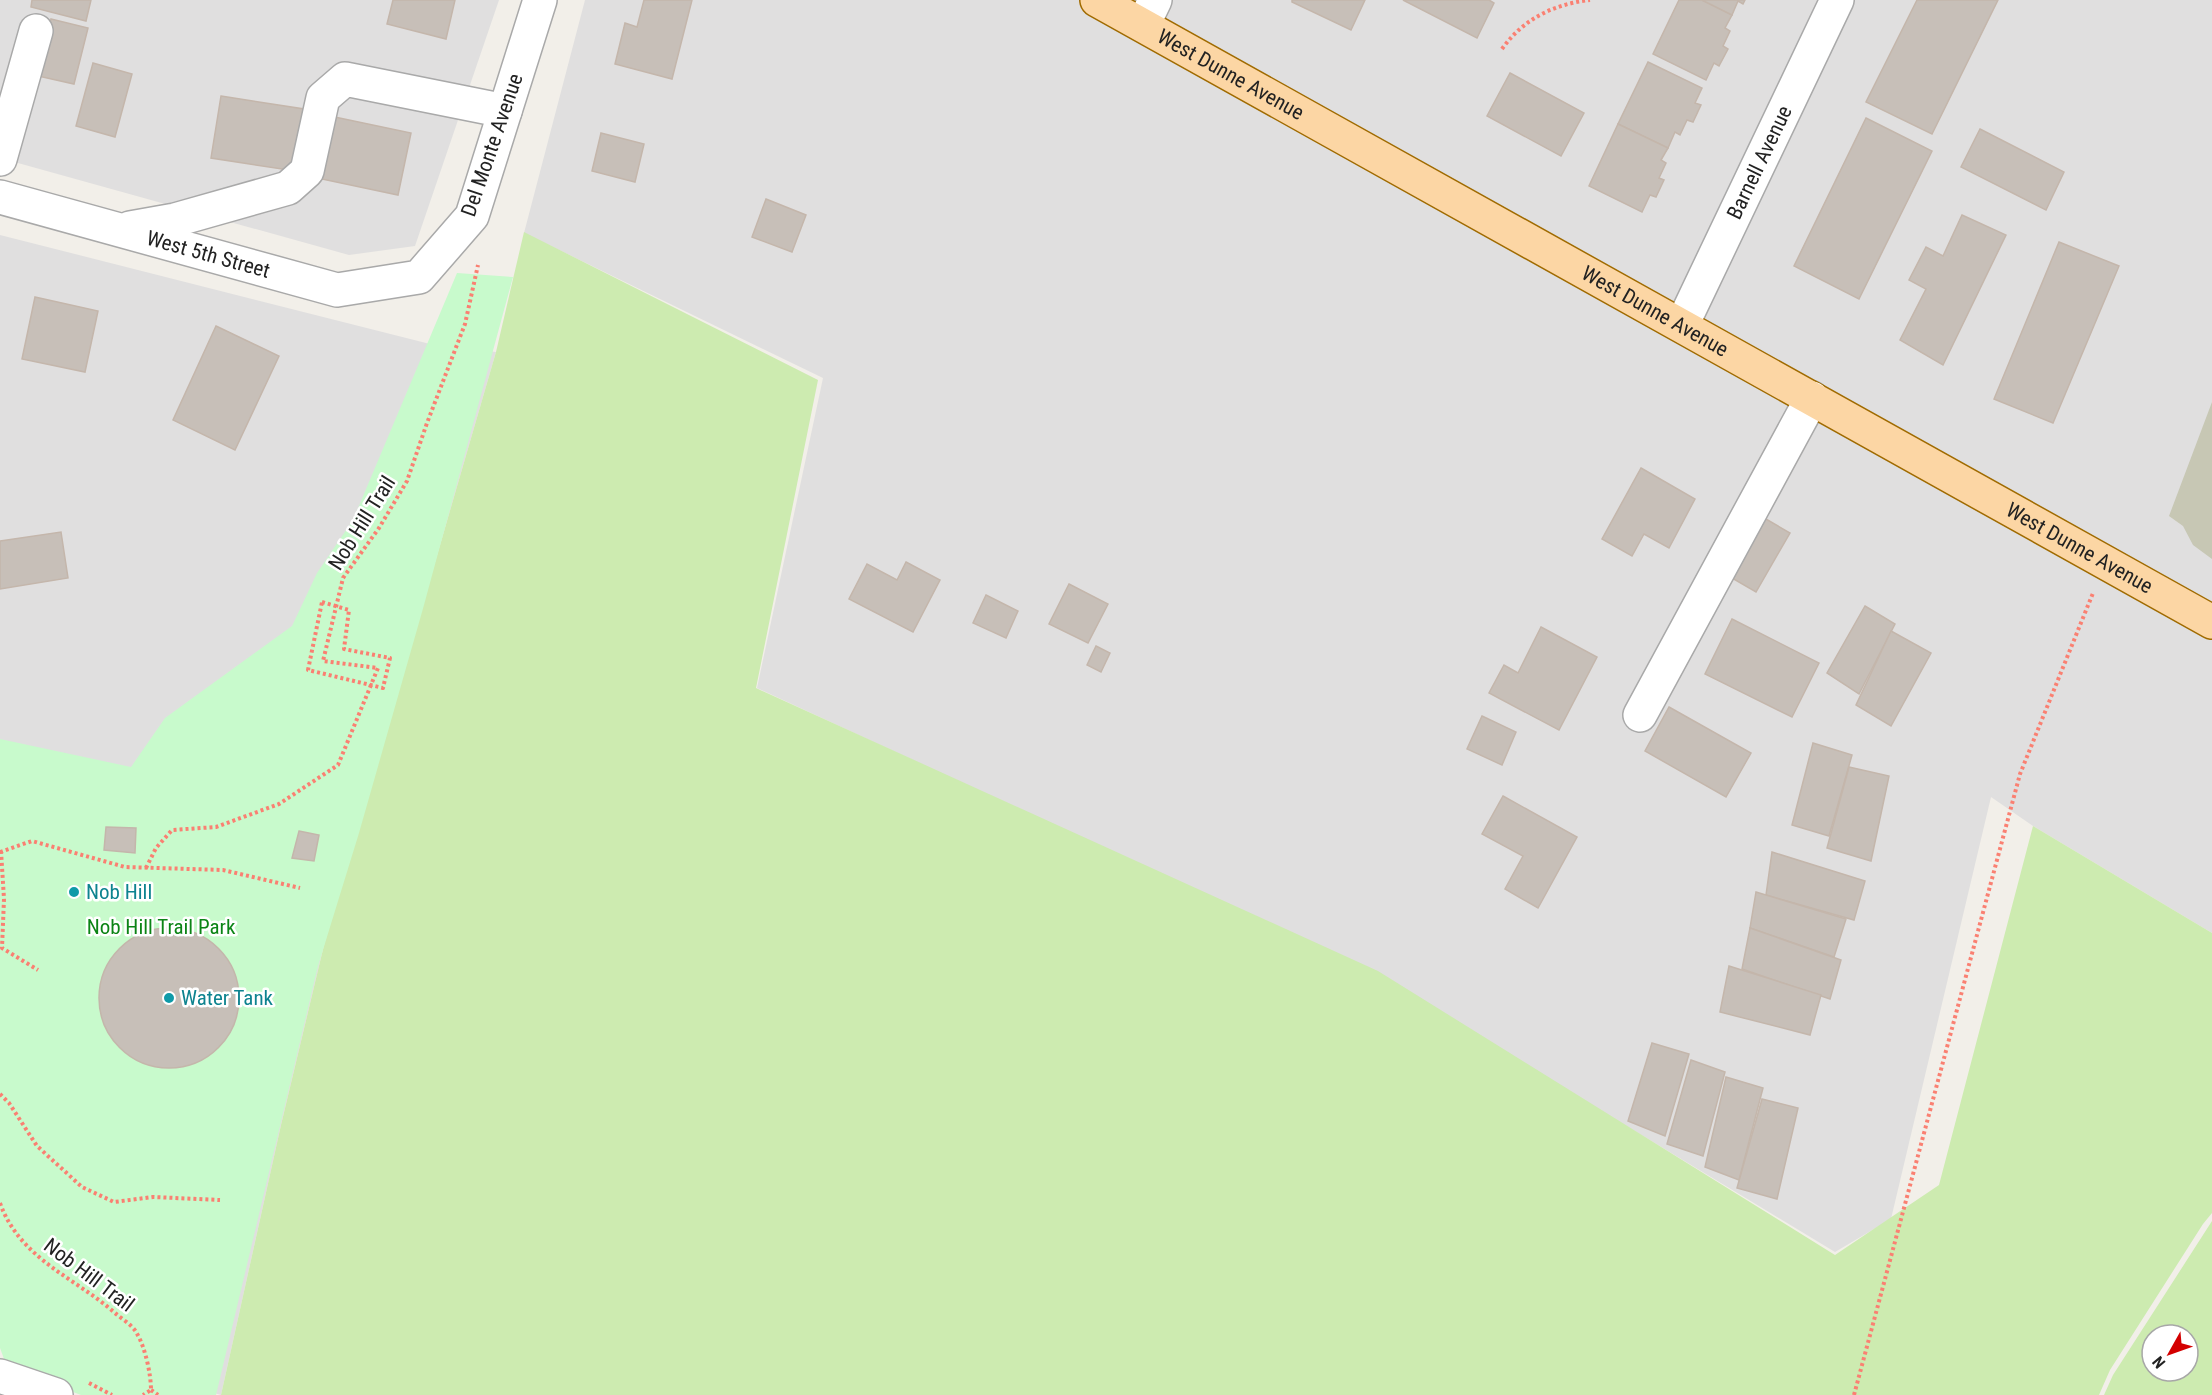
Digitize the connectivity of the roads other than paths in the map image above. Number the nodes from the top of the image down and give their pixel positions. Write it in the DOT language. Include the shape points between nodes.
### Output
graph roads {
  1 [pos="540,0"];
  2 [pos="1097,0"];
  3 [pos="1837,0"];
  4 [pos="1149,13"];
  5 [pos="36,31"];
  6 [pos="505,111"];
  7 [pos="0,159"];
  8 [pos="0,197"];
  9 [pos="119,229"];
  10 [pos="419,277"];
  11 [pos="1682,325"];
  12 [pos="1812,398"];
  13 [pos="2212,622"];
  14 [pos="1640,715"];
  15 [pos="0,1376"];
  16 [pos="56,1395"];
  1 -- 6 [label="street, Del Monte Avenue"];
  2 -- 4 [label="main road, West Dunne Avenue"];
  3 -- 11 [label="street, Barnell Avenue"];
  4 -- 11 [label="main road, West Dunne Avenue"];
  5 -- 7 [label="street"];
  6 -- 9 [label="street" via="345,79 323,98 307,171 288,188 175,220"];
  6 -- 10 [label="street, Del Monte Avenue" via="472,216"];
  8 -- 9 [label="street, West 5th Street"];
  9 -- 10 [label="street, West 5th Street" via="337,290"];
  11 -- 12 [label="main road, West Dunne Avenue"];
  12 -- 13 [label="main road, West Dunne Avenue"];
  12 -- 14 [label="street"];
  15 -- 16 [label="street"];
}
